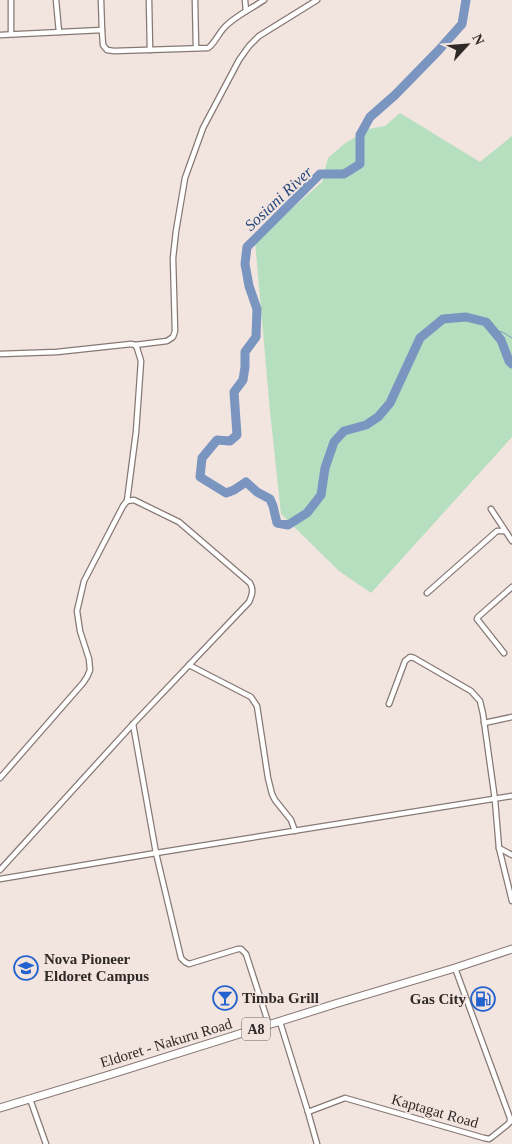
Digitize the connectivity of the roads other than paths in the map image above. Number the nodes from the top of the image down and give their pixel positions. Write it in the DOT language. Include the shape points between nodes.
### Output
graph roads {
  1 [pos="11,0"];
  2 [pos="56,0"];
  3 [pos="101,0"];
  4 [pos="149,0"];
  5 [pos="195,0"];
  6 [pos="245,0"];
  7 [pos="264,0"];
  8 [pos="317,0"];
  9 [pos="246,12"];
  10 [pos="102,30"];
  11 [pos="59,32"];
  12 [pos="11,34"];
  13 [pos="0,35"];
  14 [pos="196,48"];
  15 [pos="150,50"];
  16 [pos="135,345"];
  17 [pos="0,354"];
  18 [pos="127,501"];
  19 [pos="491,509"];
  20 [pos="505,531"];
  21 [pos="512,541"];
  22 [pos="512,587"];
  23 [pos="427,593"];
  24 [pos="504,653"];
  25 [pos="189,665"];
  26 [pos="389,704"];
  27 [pos="512,717"];
  28 [pos="484,723"];
  29 [pos="133,724"];
  30 [pos="0,778"];
  31 [pos="512,796"];
  32 [pos="495,800"];
  33 [pos="295,831"];
  34 [pos="499,848"];
  35 [pos="156,853"];
  36 [pos="512,855"];
  37 [pos="0,870"];
  38 [pos="0,879"];
  39 [pos="512,901"];
  40 [pos="512,949"];
  41 [pos="455,968"];
  42 [pos="280,1022"];
  43 [pos="269,1025"];
  44 [pos="30,1099"];
  45 [pos="0,1108"];
  46 [pos="308,1112"];
  47 [pos="46,1144"];
  48 [pos="317,1144"];
  1 -- 12 [label="street"];
  2 -- 11 [label="street"];
  3 -- 10 [label="street"];
  4 -- 15 [label="street"];
  5 -- 14 [label="street"];
  6 -- 9 [label="street"];
  7 -- 9 [label="street"];
  8 -- 16 [label="street" via="259,36 249,46 203,128 185,178 176,231 173,258 175,331 167,341"];
  9 -- 14 [label="street" via="218,34 212,46"];
  10 -- 11 [label="street"];
  10 -- 15 [label="street" via="106,50"];
  11 -- 12 [label="street"];
  12 -- 13 [label="street"];
  14 -- 15 [label="street"];
  16 -- 17 [label="street"];
  16 -- 18 [label="street" via="142,361"];
  18 -- 25 [label="street" via="134,500 179,522 252,587 253,595 248,602"];
  18 -- 30 [label="street" via="84,581 76,611 89,659 87,677"];
  19 -- 20 [label="street"];
  20 -- 21 [label="street"];
  20 -- 23 [label="street" via="497,531"];
  22 -- 24 [label="street" via="477,619"];
  25 -- 29 [label="street"];
  25 -- 33 [label="street" via="255,702 272,794"];
  26 -- 28 [label="street" via="405,661 414,658 471,692 480,702"];
  27 -- 28 [label="street"];
  28 -- 32 [label="street"];
  29 -- 35 [label="street"];
  29 -- 37 [label="street"];
  31 -- 32 [label="street"];
  32 -- 33 [label="street"];
  32 -- 34 [label="street"];
  33 -- 35 [label="street"];
  34 -- 36 [label="street"];
  34 -- 39 [label="street"];
  35 -- 38 [label="street"];
  35 -- 43 [label="street" via="181,958 189,964 243,950"];
  40 -- 41 [label="highway, Eldoret - Nakuru Road / A8"];
  41 -- 42 [label="highway, Eldoret - Nakuru Road / A8"];
  41 -- 46 [label="street, Kaptagat Road" via="510,1118 507,1125 489,1139 345,1098"];
  42 -- 43 [label="highway, Eldoret - Nakuru Road / A8"];
  42 -- 46 [label="street"];
  43 -- 44 [label="highway, Eldoret - Nakuru Road / A8"];
  44 -- 45 [label="highway, Eldoret - Nakuru Road / A8"];
  44 -- 47 [label="street"];
  46 -- 48 [label="street"];
}
